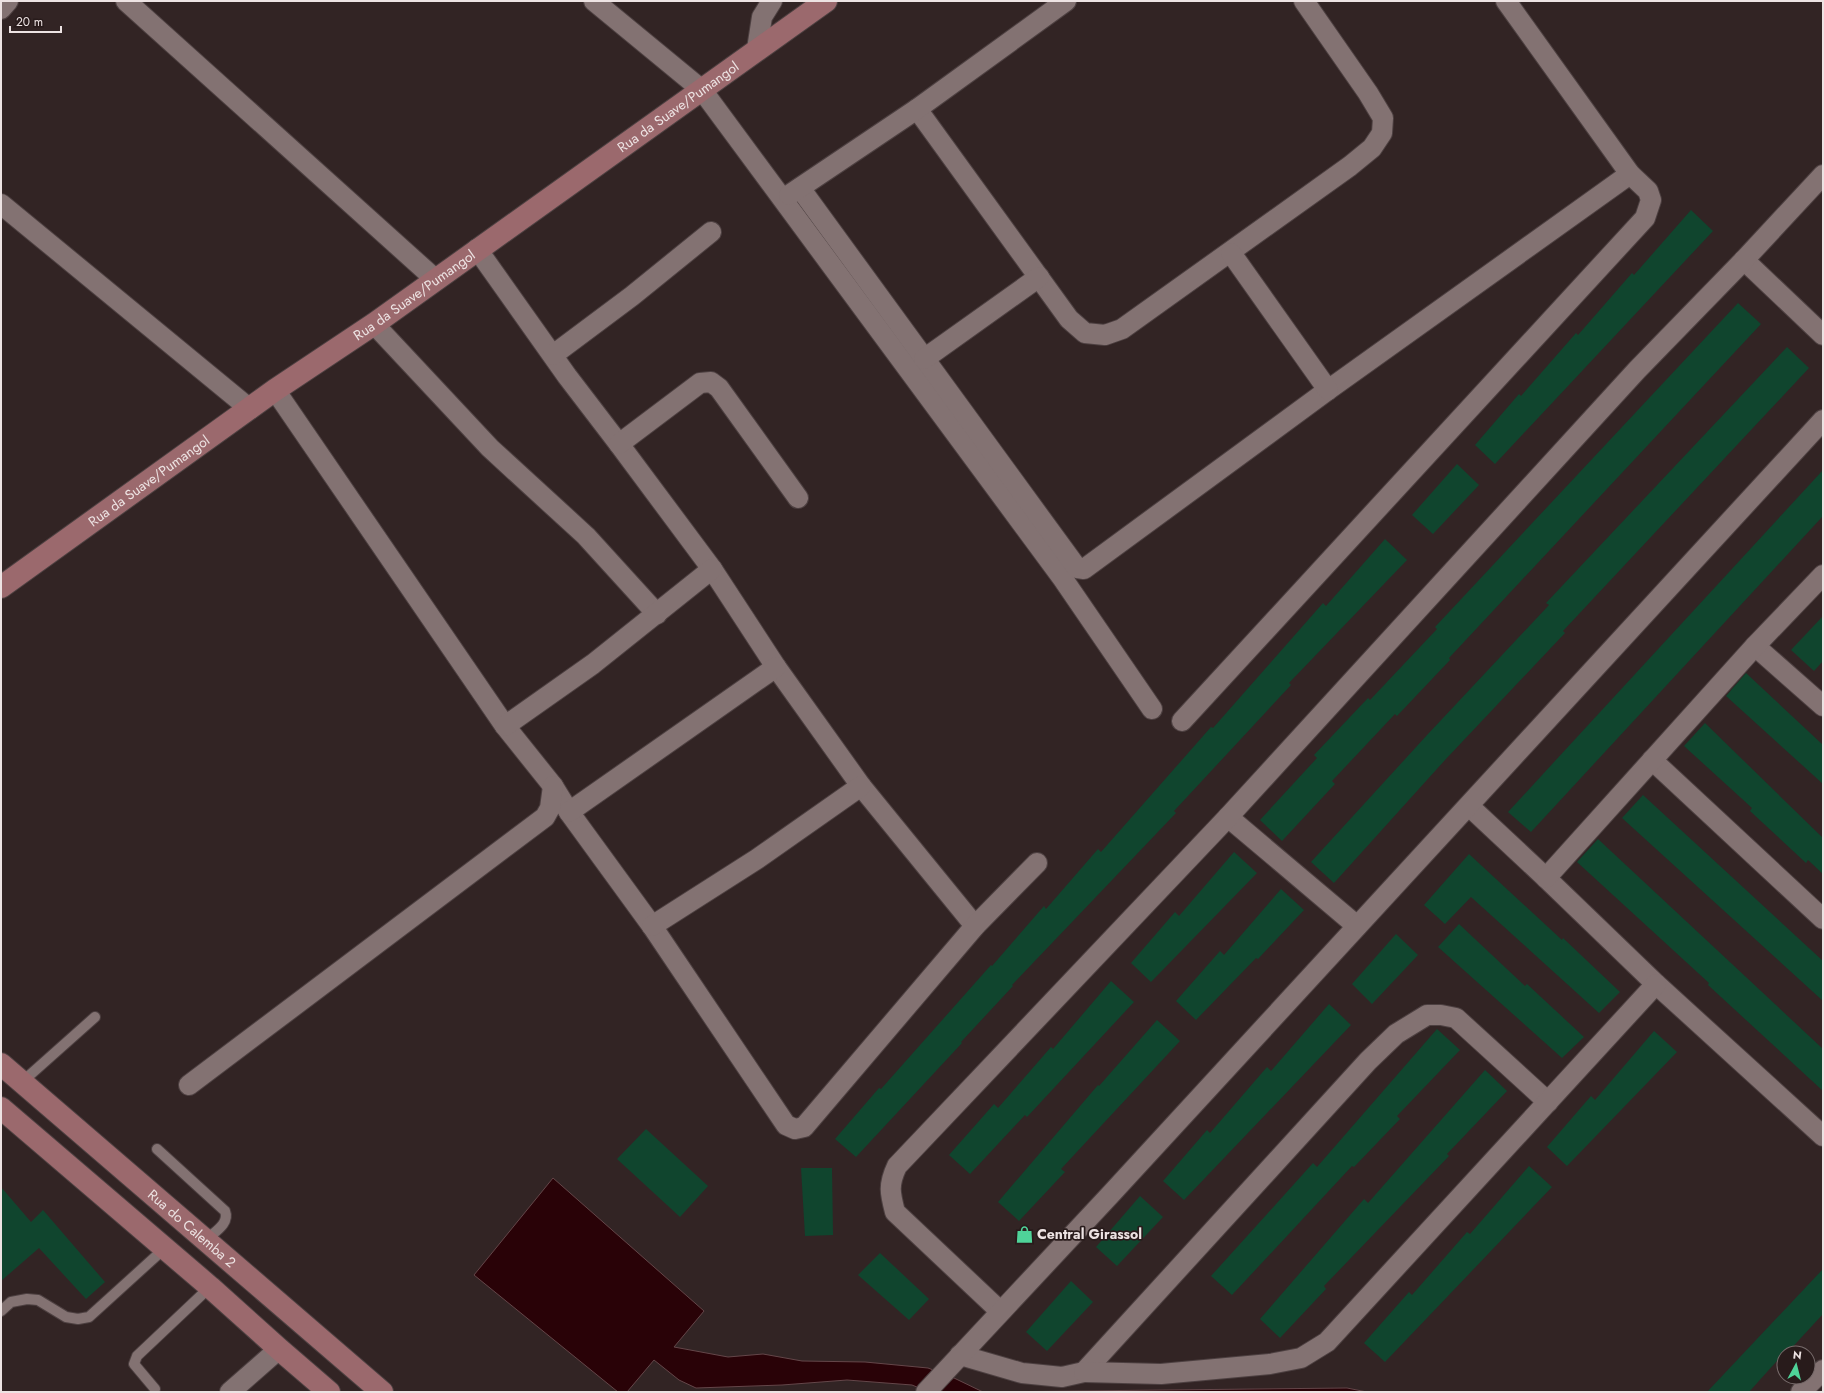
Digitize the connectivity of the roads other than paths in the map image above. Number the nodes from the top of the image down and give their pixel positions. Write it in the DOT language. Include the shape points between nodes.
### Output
graph roads {
  1 [pos="8,1"];
  2 [pos="126,1"];
  3 [pos="594,1"];
  4 [pos="772,1"];
  5 [pos="826,1"];
  6 [pos="1066,1"];
  7 [pos="1304,1"];
  8 [pos="1506,1"];
  9 [pos="1,9"];
  10 [pos="757,49"];
  11 [pos="702,90"];
  12 [pos="917,108"];
  13 [pos="1630,174"];
  14 [pos="1823,175"];
  15 [pos="800,188"];
  16 [pos="783,199"];
  17 [pos="1,204"];
  18 [pos="711,232"];
  19 [pos="477,249"];
  20 [pos="1231,253"];
  21 [pos="1744,260"];
  22 [pos="1038,277"];
  23 [pos="435,279"];
  24 [pos="374,324"];
  25 [pos="1823,335"];
  26 [pos="553,355"];
  27 [pos="924,359"];
  28 [pos="276,390"];
  29 [pos="1328,390"];
  30 [pos="250,410"];
  31 [pos="1823,420"];
  32 [pos="619,444"];
  33 [pos="798,498"];
  34 [pos="712,569"];
  35 [pos="1823,575"];
  36 [pos="1,587"];
  37 [pos="657,614"];
  38 [pos="1755,646"];
  39 [pos="776,667"];
  40 [pos="1823,706"];
  41 [pos="1152,709"];
  42 [pos="1182,721"];
  43 [pos="506,726"];
  44 [pos="1652,760"];
  45 [pos="553,786"];
  46 [pos="861,786"];
  47 [pos="1469,806"];
  48 [pos="569,812"];
  49 [pos="1228,818"];
  50 [pos="1037,863"];
  51 [pos="1546,878"];
  52 [pos="1823,919"];
  53 [pos="652,926"];
  54 [pos="975,926"];
  55 [pos="1357,926"];
  56 [pos="1656,984"];
  57 [pos="95,1017"];
  58 [pos="1,1064"];
  59 [pos="22,1082"];
  60 [pos="189,1085"];
  61 [pos="1548,1102"];
  62 [pos="1,1108"];
  63 [pos="1823,1136"];
  64 [pos="157,1149"];
  65 [pos="206,1240"];
  66 [pos="165,1248"];
  67 [pos="210,1287"];
  68 [pos="1,1311"];
  69 [pos="1000,1311"];
  70 [pos="278,1349"];
  71 [pos="960,1355"];
  72 [pos="1823,1370"];
  73 [pos="1084,1372"];
  74 [pos="155,1389"];
  75 [pos="230,1392"];
  76 [pos="329,1392"];
  77 [pos="382,1392"];
  78 [pos="926,1392"];
  79 [pos="1801,1392"];
  1 -- 9 [label="street"];
  2 -- 23 [label="street"];
  3 -- 11 [label="street"];
  4 -- 10 [label="street" via="762,17"];
  5 -- 10 [label="street, Rua da Suave/Pumangol"];
  6 -- 12 [label="street"];
  7 -- 20 [label="street" via="1383,118 1382,133 1372,148 1350,166"];
  8 -- 13 [label="street"];
  10 -- 11 [label="street, Rua da Suave/Pumangol"];
  11 -- 16 [label="street"];
  11 -- 19 [label="street, Rua da Suave/Pumangol"];
  12 -- 15 [label="street"];
  12 -- 22 [label="street"];
  13 -- 29 [label="street"];
  13 -- 42 [label="street" via="1648,192 1651,200 1646,218"];
  14 -- 21 [label="street"];
  15 -- 16 [label="street"];
  15 -- 27 [label="street"];
  16 -- 41 [label="street" via="1063,579"];
  17 -- 30 [label="street"];
  18 -- 26 [label="street"];
  19 -- 23 [label="street, Rua da Suave/Pumangol"];
  19 -- 26 [label="street"];
  20 -- 22 [label="street" via="1122,329 1104,335 1085,333 1069,319"];
  20 -- 29 [label="street"];
  21 -- 25 [label="street"];
  21 -- 49 [label="street" via="1638,370"];
  22 -- 27 [label="street"];
  23 -- 24 [label="street, Rua da Suave/Pumangol"];
  24 -- 28 [label="street, Rua da Suave/Pumangol"];
  24 -- 37 [label="street" via="490,448 586,536"];
  26 -- 32 [label="street"];
  27 -- 29 [label="street" via="1077,568 1084,569"];
  28 -- 30 [label="street, Rua da Suave/Pumangol"];
  28 -- 43 [label="street"];
  30 -- 36 [label="street, Rua da Suave/Pumangol"];
  31 -- 47 [label="street"];
  32 -- 33 [label="street" via="700,383 711,382 719,388"];
  32 -- 34 [label="street"];
  34 -- 37 [label="street"];
  34 -- 39 [label="street"];
  35 -- 38 [label="street"];
  37 -- 43 [label="street" via="593,664"];
  38 -- 40 [label="street"];
  38 -- 44 [label="street"];
  39 -- 46 [label="street"];
  39 -- 48 [label="street"];
  43 -- 45 [label="street"];
  44 -- 51 [label="street"];
  44 -- 52 [label="street"];
  45 -- 48 [label="street"];
  45 -- 60 [label="street" via="550,808 545,817"];
  46 -- 53 [label="street"];
  46 -- 54 [label="street"];
  47 -- 51 [label="street"];
  47 -- 55 [label="street"];
  48 -- 53 [label="street"];
  49 -- 55 [label="street"];
  49 -- 69 [label="street" via="897,1166 890,1192 895,1212"];
  50 -- 54 [label="street"];
  51 -- 56 [label="street"];
  53 -- 54 [label="street" via="786,1125 795,1129 804,1127"];
  55 -- 69 [label="street" via="1116,1189"];
  56 -- 61 [label="street"];
  56 -- 63 [label="street"];
  57 -- 59 [label="lane"];
  58 -- 59 [label="street, Rua do Calemba 2"];
  59 -- 65 [label="street, Rua do Calemba 2"];
  61 -- 73 [label="street" via="1327,1342 1301,1358 1270,1364 1161,1374"];
  61 -- 73 [label="street" via="1456,1018 1427,1015 1396,1034 1368,1061"];
  62 -- 66 [label="street"];
  64 -- 65 [label="lane" via="225,1211 226,1221"];
  65 -- 77 [label="street, Rua do Calemba 2"];
  66 -- 67 [label="street"];
  66 -- 68 [label="lane" via="89,1317 66,1317 38,1300 28,1299 11,1302"];
  67 -- 70 [label="street"];
  67 -- 74 [label="lane" via="137,1356 134,1364"];
  69 -- 71 [label="street"];
  70 -- 75 [label="street"];
  70 -- 76 [label="street"];
  71 -- 73 [label="street" via="1022,1373 1062,1377"];
  71 -- 78 [label="street"];
  72 -- 79 [label="street"];
}
